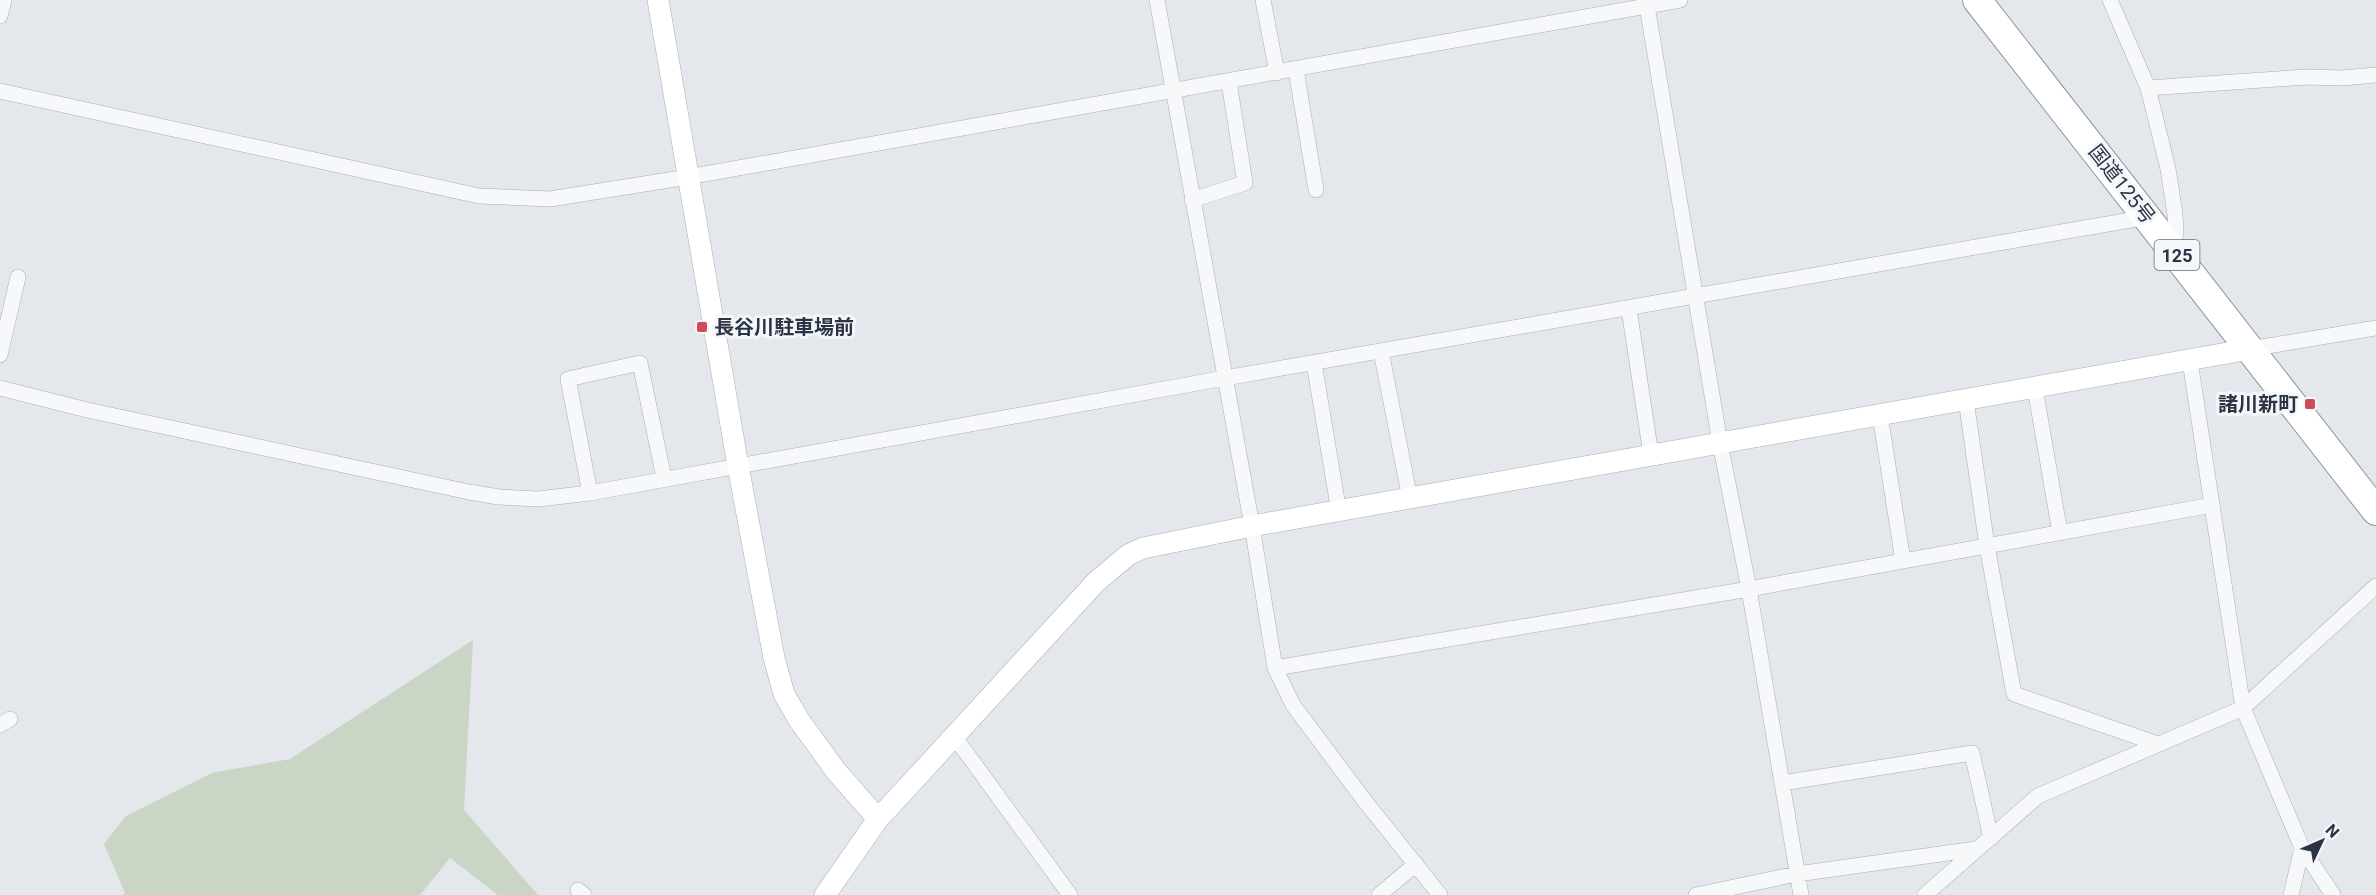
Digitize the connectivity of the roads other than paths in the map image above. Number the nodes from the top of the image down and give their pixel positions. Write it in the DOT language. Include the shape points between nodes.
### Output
graph roads {
  1 [pos="4,0"];
  2 [pos="658,0"];
  3 [pos="1158,0"];
  4 [pos="1263,0"];
  5 [pos="1680,0"];
  6 [pos="1977,0"];
  7 [pos="2110,0"];
  8 [pos="1647,3"];
  9 [pos="0,16"];
  10 [pos="1296,70"];
  11 [pos="1277,73"];
  12 [pos="2376,75"];
  13 [pos="1230,81"];
  14 [pos="2148,88"];
  15 [pos="0,91"];
  16 [pos="1172,92"];
  17 [pos="688,177"];
  18 [pos="1316,190"];
  19 [pos="1192,200"];
  20 [pos="2148,217"];
  21 [pos="2173,250"];
  22 [pos="18,277"];
  23 [pos="1697,297"];
  24 [pos="1629,309"];
  25 [pos="2376,328"];
  26 [pos="2250,349"];
  27 [pos="1381,351"];
  28 [pos="0,355"];
  29 [pos="2190,361"];
  30 [pos="1314,363"];
  31 [pos="1225,378"];
  32 [pos="0,388"];
  33 [pos="2035,388"];
  34 [pos="1966,400"];
  35 [pos="1880,415"];
  36 [pos="1720,442"];
  37 [pos="1651,455"];
  38 [pos="738,466"];
  39 [pos="664,478"];
  40 [pos="590,493"];
  41 [pos="1410,499"];
  42 [pos="2212,505"];
  43 [pos="2376,511"];
  44 [pos="1339,512"];
  45 [pos="1252,526"];
  46 [pos="2060,533"];
  47 [pos="1987,546"];
  48 [pos="1903,561"];
  49 [pos="2376,586"];
  50 [pos="1749,589"];
  51 [pos="1275,668"];
  52 [pos="2243,708"];
  53 [pos="954,736"];
  54 [pos="2158,744"];
  55 [pos="1782,783"];
  56 [pos="878,819"];
  57 [pos="1991,838"];
  58 [pos="2302,848"];
  59 [pos="1977,849"];
  60 [pos="1416,864"];
  61 [pos="1797,874"];
  62 [pos="825,895"];
  63 [pos="1070,895"];
  64 [pos="1379,895"];
  65 [pos="1440,895"];
  66 [pos="1696,895"];
  67 [pos="1801,895"];
  68 [pos="1924,895"];
  69 [pos="2292,895"];
  70 [pos="2333,895"];
  1 -- 9 [label="street"];
  2 -- 17 [label="street"];
  3 -- 16 [label="street"];
  4 -- 11 [label="street"];
  5 -- 8 [label="street"];
  6 -- 20 [label="highway, 国道125号 / 125"];
  7 -- 14 [label="street"];
  8 -- 10 [label="street"];
  8 -- 23 [label="street"];
  10 -- 11 [label="street"];
  10 -- 18 [label="street"];
  11 -- 13 [label="street"];
  12 -- 14 [label="street"];
  13 -- 16 [label="street"];
  13 -- 19 [label="street" via="1245,183"];
  14 -- 21 [label="street" via="2175,214"];
  15 -- 17 [label="street" via="479,196 550,199"];
  16 -- 17 [label="street"];
  16 -- 19 [label="street"];
  17 -- 38 [label="street"];
  19 -- 31 [label="street"];
  20 -- 21 [label="highway, 国道125号 / 125"];
  20 -- 23 [label="street"];
  21 -- 26 [label="highway, 国道125号 / 125"];
  22 -- 28 [label="street"];
  23 -- 24 [label="street"];
  23 -- 36 [label="street"];
  24 -- 27 [label="street"];
  24 -- 37 [label="street"];
  25 -- 26 [label="street"];
  26 -- 29 [label="street"];
  26 -- 43 [label="highway, 国道125号 / 125"];
  27 -- 30 [label="street"];
  27 -- 41 [label="street"];
  29 -- 33 [label="street"];
  29 -- 42 [label="street"];
  30 -- 31 [label="street"];
  30 -- 44 [label="street"];
  31 -- 38 [label="street"];
  31 -- 45 [label="street"];
  32 -- 40 [label="street" via="479,494 538,499"];
  33 -- 34 [label="street"];
  33 -- 46 [label="street"];
  34 -- 35 [label="street"];
  34 -- 47 [label="street"];
  35 -- 36 [label="street"];
  35 -- 48 [label="street"];
  36 -- 37 [label="street"];
  36 -- 50 [label="street"];
  37 -- 41 [label="street"];
  38 -- 39 [label="street"];
  38 -- 56 [label="street" via="766,623 784,694 818,747"];
  39 -- 40 [label="street"];
  39 -- 40 [label="street" via="640,363 568,380"];
  41 -- 44 [label="street"];
  42 -- 46 [label="street"];
  42 -- 52 [label="street"];
  44 -- 45 [label="street"];
  45 -- 51 [label="street"];
  45 -- 53 [label="street" via="1163,542 1128,555 1096,582"];
  46 -- 47 [label="street"];
  47 -- 48 [label="street"];
  47 -- 54 [label="street" via="2014,694"];
  48 -- 50 [label="street"];
  49 -- 52 [label="street"];
  50 -- 51 [label="street"];
  50 -- 55 [label="street"];
  51 -- 60 [label="street" via="1293,705"];
  52 -- 54 [label="street"];
  52 -- 58 [label="street"];
  53 -- 56 [label="street"];
  53 -- 63 [label="street"];
  54 -- 57 [label="street" via="2037,796"];
  55 -- 57 [label="street" via="1972,753"];
  55 -- 61 [label="street"];
  56 -- 62 [label="street"];
  57 -- 59 [label="street"];
  58 -- 69 [label="street"];
  58 -- 70 [label="street"];
  59 -- 61 [label="street"];
  59 -- 68 [label="street"];
  60 -- 64 [label="street"];
  60 -- 65 [label="street"];
  61 -- 66 [label="street"];
  61 -- 67 [label="street"];
}
